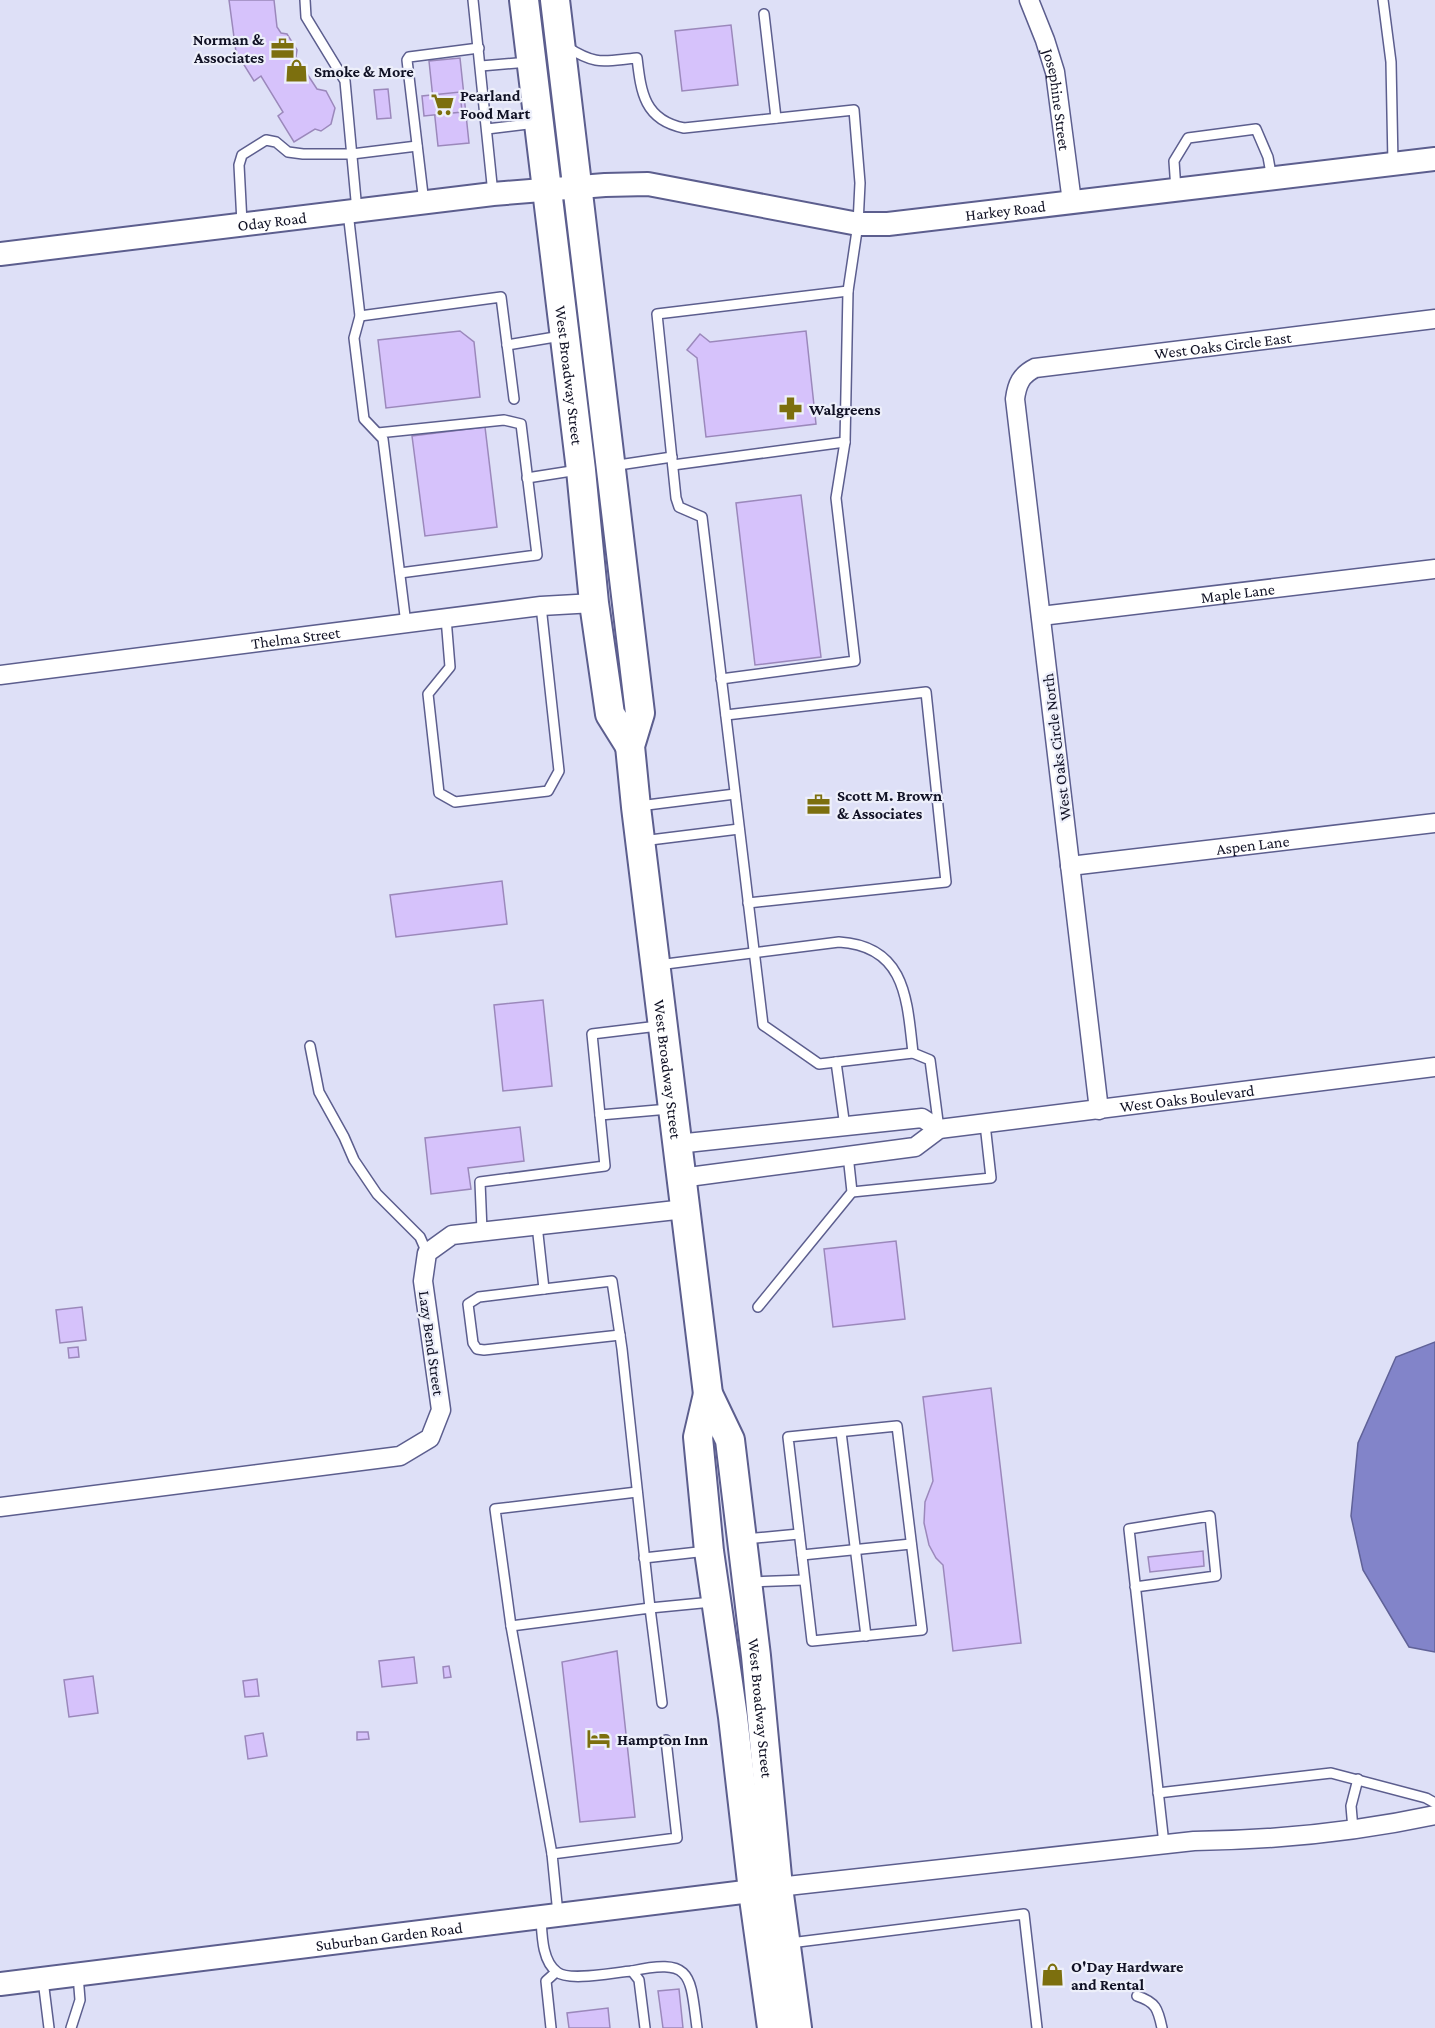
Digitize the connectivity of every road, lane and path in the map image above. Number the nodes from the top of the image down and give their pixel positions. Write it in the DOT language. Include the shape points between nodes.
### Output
graph roads {
  1 [pos="305,0"];
  2 [pos="473,0"];
  3 [pos="524,0"];
  4 [pos="555,0"];
  5 [pos="1029,0"];
  6 [pos="1383,0"];
  7 [pos="764,14"];
  8 [pos="560,42"];
  9 [pos="479,48"];
  10 [pos="531,62"];
  11 [pos="481,66"];
  12 [pos="776,118"];
  13 [pos="538,123"];
  14 [pos="487,129"];
  15 [pos="417,146"];
  16 [pos="352,154"];
  17 [pos="1435,159"];
  18 [pos="1393,164"];
  19 [pos="1272,178"];
  20 [pos="578,187"];
  21 [pos="546,190"];
  22 [pos="1176,190"];
  23 [pos="493,194"];
  24 [pos="1072,202"];
  25 [pos="424,203"];
  26 [pos="353,211"];
  27 [pos="858,224"];
  28 [pos="242,225"];
  29 [pos="0,254"];
  30 [pos="848,291"];
  31 [pos="360,316"];
  32 [pos="1435,319"];
  33 [pos="564,335"];
  34 [pos="507,345"];
  35 [pos="1017,385"];
  36 [pos="514,399"];
  37 [pos="378,434"];
  38 [pos="845,442"];
  39 [pos="673,461"];
  40 [pos="612,466"];
  41 [pos="580,470"];
  42 [pos="527,478"];
  43 [pos="1435,569"];
  44 [pos="400,573"];
  45 [pos="594,603"];
  46 [pos="541,606"];
  47 [pos="1041,615"];
  48 [pos="446,618"];
  49 [pos="406,624"];
  50 [pos="0,675"];
  51 [pos="721,679"];
  52 [pos="726,715"];
  53 [pos="630,746"];
  54 [pos="735,794"];
  55 [pos="636,807"];
  56 [pos="1435,824"];
  57 [pos="739,829"];
  58 [pos="640,841"];
  59 [pos="1070,866"];
  60 [pos="748,903"];
  61 [pos="754,953"];
  62 [pos="655,966"];
  63 [pos="663,1025"];
  64 [pos="310,1046"];
  65 [pos="913,1053"];
  66 [pos="836,1062"];
  67 [pos="1435,1067"];
  68 [pos="673,1108"];
  69 [pos="1099,1110"];
  70 [pos="600,1115"];
  71 [pos="985,1124"];
  72 [pos="845,1127"];
  73 [pos="939,1129"];
  74 [pos="677,1144"];
  75 [pos="848,1155"];
  76 [pos="681,1178"];
  77 [pos="852,1192"];
  78 [pos="685,1209"];
  79 [pos="537,1225"];
  80 [pos="482,1231"];
  81 [pos="427,1253"];
  82 [pos="544,1289"];
  83 [pos="758,1307"];
  84 [pos="620,1335"];
  85 [pos="708,1394"];
  86 [pos="841,1432"];
  87 [pos="702,1476"];
  88 [pos="637,1492"];
  89 [pos="0,1507"];
  90 [pos="799,1534"];
  91 [pos="742,1540"];
  92 [pos="911,1544"];
  93 [pos="856,1550"];
  94 [pos="709,1551"];
  95 [pos="802,1555"];
  96 [pos="644,1558"];
  97 [pos="804,1580"];
  98 [pos="746,1582"];
  99 [pos="1136,1587"];
  100 [pos="717,1602"];
  101 [pos="650,1608"];
  102 [pos="510,1626"];
  103 [pos="866,1636"];
  104 [pos="756,1656"];
  105 [pos="662,1703"];
  106 [pos="666,1740"];
  107 [pos="1358,1779"];
  108 [pos="1158,1793"];
  109 [pos="1435,1803"];
  110 [pos="1435,1815"];
  111 [pos="1353,1829"];
  112 [pos="1164,1844"];
  113 [pos="552,1854"];
  114 [pos="766,1889"];
  115 [pos="550,1917"];
  116 [pos="786,1944"];
  117 [pos="632,1971"];
  118 [pos="556,1972"];
  119 [pos="78,1975"];
  120 [pos="43,1980"];
  121 [pos="0,1984"];
  122 [pos="1137,1996"];
  123 [pos="773,2020"];
  124 [pos="49,2028"];
  125 [pos="71,2028"];
  126 [pos="551,2028"];
  127 [pos="645,2028"];
  128 [pos="697,2028"];
  129 [pos="797,2028"];
  130 [pos="1037,2028"];
  131 [pos="1162,2028"];
  1 -- 16 [label="lane" via="306,17 345,81"];
  2 -- 9 [label="lane"];
  3 -- 10 [label="main road, West Broadway Street"];
  4 -- 8 [label="main road, West Broadway Street"];
  5 -- 24 [label="street, Josephine Street" via="1055,72"];
  6 -- 18 [label="lane" via="1391,62"];
  7 -- 12 [label="lane"];
  8 -- 12 [label="lane" via="596,62 636,58 640,91 646,104 671,125 684,128"];
  8 -- 20 [label="main road, West Broadway Street"];
  9 -- 11 [label="lane"];
  9 -- 15 [label="lane" via="407,60"];
  10 -- 11 [label="lane"];
  10 -- 13 [label="main road, West Broadway Street"];
  11 -- 14 [label="lane"];
  12 -- 27 [label="lane" via="854,110 860,183"];
  13 -- 14 [label="lane"];
  13 -- 21 [label="main road, West Broadway Street"];
  14 -- 23 [label="lane"];
  15 -- 16 [label="lane"];
  15 -- 25 [label="lane"];
  16 -- 26 [label="lane"];
  16 -- 28 [label="lane" via="288,152 276,142 266,140 242,155"];
  17 -- 18 [label="street, Harkey Road"];
  18 -- 19 [label="street, Harkey Road"];
  19 -- 22 [label="street, Harkey Road"];
  19 -- 22 [label="lane" via="1256,129 1212,134 1188,138 1174,160"];
  20 -- 21 [label="street, Harkey Road"];
  20 -- 27 [label="street, Harkey Road" via="648,184"];
  20 -- 40 [label="main road, West Broadway Street"];
  21 -- 23 [label="street, Oday Road"];
  21 -- 33 [label="main road, West Broadway Street"];
  22 -- 24 [label="street, Harkey Road"];
  23 -- 25 [label="street, Oday Road"];
  24 -- 27 [label="street, Harkey Road" via="888,224"];
  25 -- 26 [label="street, Oday Road"];
  26 -- 28 [label="street, Oday Road"];
  26 -- 31 [label="lane"];
  27 -- 30 [label="lane"];
  28 -- 29 [label="street, Oday Road"];
  30 -- 38 [label="lane"];
  30 -- 39 [label="lane" via="657,314"];
  31 -- 34 [label="lane" via="501,297"];
  31 -- 37 [label="lane" via="354,338 364,419"];
  32 -- 35 [label="street, West Oaks Circle East" via="1035,368 1025,373"];
  33 -- 34 [label="lane"];
  33 -- 41 [label="main road, West Broadway Street"];
  34 -- 36 [label="lane"];
  35 -- 47 [label="street, West Oaks Circle North" via="1015,399"];
  37 -- 42 [label="lane" via="504,420 521,424"];
  37 -- 44 [label="lane" via="383,439"];
  38 -- 39 [label="lane"];
  38 -- 51 [label="lane" via="836,498 855,661"];
  39 -- 40 [label="lane"];
  39 -- 51 [label="lane" via="679,507 702,517"];
  40 -- 53 [label="main road, West Broadway Street" via="640,713"];
  41 -- 42 [label="lane"];
  41 -- 45 [label="main road, West Broadway Street"];
  42 -- 44 [label="lane" via="537,555"];
  43 -- 47 [label="street, Maple Lane"];
  44 -- 49 [label="lane"];
  45 -- 46 [label="street, Thelma Street"];
  45 -- 53 [label="main road, West Broadway Street" via="610,714"];
  46 -- 48 [label="street, Thelma Street"];
  46 -- 48 [label="lane" via="559,771 548,791 455,802 438,793 428,694 450,667"];
  47 -- 59 [label="street, West Oaks Circle North"];
  48 -- 49 [label="street, Thelma Street"];
  49 -- 50 [label="street, Thelma Street"];
  51 -- 52 [label="lane"];
  52 -- 54 [label="lane"];
  52 -- 60 [label="lane" via="926,692 946,882"];
  53 -- 55 [label="main road, West Broadway Street"];
  54 -- 55 [label="lane"];
  54 -- 57 [label="lane"];
  55 -- 58 [label="main road, West Broadway Street"];
  56 -- 59 [label="street, Aspen Lane"];
  57 -- 58 [label="lane"];
  57 -- 60 [label="lane"];
  58 -- 62 [label="main road, West Broadway Street"];
  59 -- 69 [label="street, West Oaks Circle North"];
  60 -- 61 [label="lane"];
  61 -- 62 [label="lane"];
  61 -- 65 [label="lane" via="839,942 857,943 872,950 883,957 900,980"];
  61 -- 66 [label="lane" via="763,1025 819,1064"];
  62 -- 63 [label="main road, West Broadway Street"];
  63 -- 68 [label="main road, West Broadway Street"];
  63 -- 70 [label="lane" via="592,1034"];
  64 -- 81 [label="lane" via="319,1092 354,1160 378,1194 420,1237"];
  65 -- 66 [label="lane"];
  65 -- 73 [label="lane" via="930,1060"];
  66 -- 72 [label="lane"];
  67 -- 69 [label="street, West Oaks Boulevard"];
  68 -- 70 [label="lane"];
  68 -- 74 [label="main road, West Broadway Street"];
  69 -- 71 [label="street, West Oaks Boulevard"];
  70 -- 80 [label="lane" via="605,1166 480,1182"];
  71 -- 73 [label="street, West Oaks Boulevard"];
  71 -- 77 [label="lane" via="991,1178"];
  72 -- 73 [label="street, West Oaks Boulevard" via="922,1118"];
  72 -- 74 [label="street, West Oaks Boulevard"];
  72 -- 75 [label="street"];
  73 -- 75 [label="street" via="915,1148"];
  74 -- 76 [label="main road, West Broadway Street"];
  75 -- 76 [label="street"];
  75 -- 77 [label="lane"];
  76 -- 78 [label="main road, West Broadway Street"];
  77 -- 83 [label="lane"];
  78 -- 79 [label="street"];
  78 -- 85 [label="main road, West Broadway Street"];
  79 -- 80 [label="street"];
  79 -- 82 [label="lane"];
  80 -- 81 [label="street" via="452,1235"];
  81 -- 89 [label="street, Lazy Bend Street" via="423,1281 441,1410 430,1438 400,1456"];
  82 -- 84 [label="lane" via="612,1281"];
  82 -- 84 [label="lane" via="472,1300 468,1304 477,1349"];
  84 -- 88 [label="lane"];
  85 -- 87 [label="main road, West Broadway Street" via="698,1437"];
  85 -- 91 [label="main road, West Broadway Street" via="730,1440"];
  86 -- 90 [label="lane" via="788,1437"];
  86 -- 92 [label="lane" via="897,1426"];
  86 -- 93 [label="lane"];
  87 -- 94 [label="main road, West Broadway Street"];
  87 -- 98 [label="main road" via="716,1489 729,1552"];
  88 -- 96 [label="lane"];
  88 -- 102 [label="lane" via="495,1509"];
  90 -- 91 [label="lane"];
  90 -- 95 [label="lane"];
  91 -- 98 [label="main road, West Broadway Street"];
  92 -- 93 [label="lane"];
  92 -- 103 [label="lane" via="922,1630"];
  93 -- 95 [label="lane"];
  93 -- 103 [label="lane"];
  94 -- 96 [label="lane"];
  94 -- 100 [label="main road, West Broadway Street"];
  94 -- 104 [label="main road" via="732,1593 741,1632"];
  95 -- 97 [label="lane"];
  96 -- 101 [label="lane"];
  97 -- 98 [label="lane"];
  97 -- 103 [label="lane" via="812,1641"];
  98 -- 104 [label="main road, West Broadway Street"];
  99 -- 99 [label="lane" via="1129,1529 1210,1516 1216,1576"];
  99 -- 108 [label="lane"];
  100 -- 101 [label="lane"];
  100 -- 114 [label="main road, West Broadway Street" via="733,1717"];
  101 -- 102 [label="lane"];
  101 -- 105 [label="lane"];
  102 -- 113 [label="lane"];
  104 -- 114 [label="main road, West Broadway Street"];
  106 -- 113 [label="lane" via="676,1838"];
  107 -- 108 [label="lane" via="1331,1773"];
  107 -- 109 [label="lane"];
  107 -- 111 [label="lane" via="1351,1806"];
  108 -- 112 [label="lane"];
  110 -- 111 [label="street"];
  111 -- 112 [label="street" via="1256,1840"];
  112 -- 114 [label="street"];
  113 -- 115 [label="lane"];
  114 -- 115 [label="street, Suburban Garden Road"];
  114 -- 116 [label="main road, West Broadway Street"];
  114 -- 123 [label="main road, West Broadway Street"];
  115 -- 118 [label="lane" via="543,1942"];
  115 -- 119 [label="street, Suburban Garden Road"];
  116 -- 129 [label="main road, West Broadway Street"];
  116 -- 130 [label="lane" via="1024,1914"];
  117 -- 118 [label="lane" via="568,1977"];
  117 -- 127 [label="lane" via="639,1980"];
  117 -- 128 [label="lane" via="669,1966 682,1972 689,1979"];
  118 -- 126 [label="lane" via="546,1982"];
  119 -- 120 [label="street, Suburban Garden Road"];
  119 -- 125 [label="lane" via="80,2000"];
  120 -- 121 [label="street, Suburban Garden Road"];
  120 -- 124 [label="lane"];
  122 -- 131 [label="lane" via="1149,2000 1158,2010"];
}
